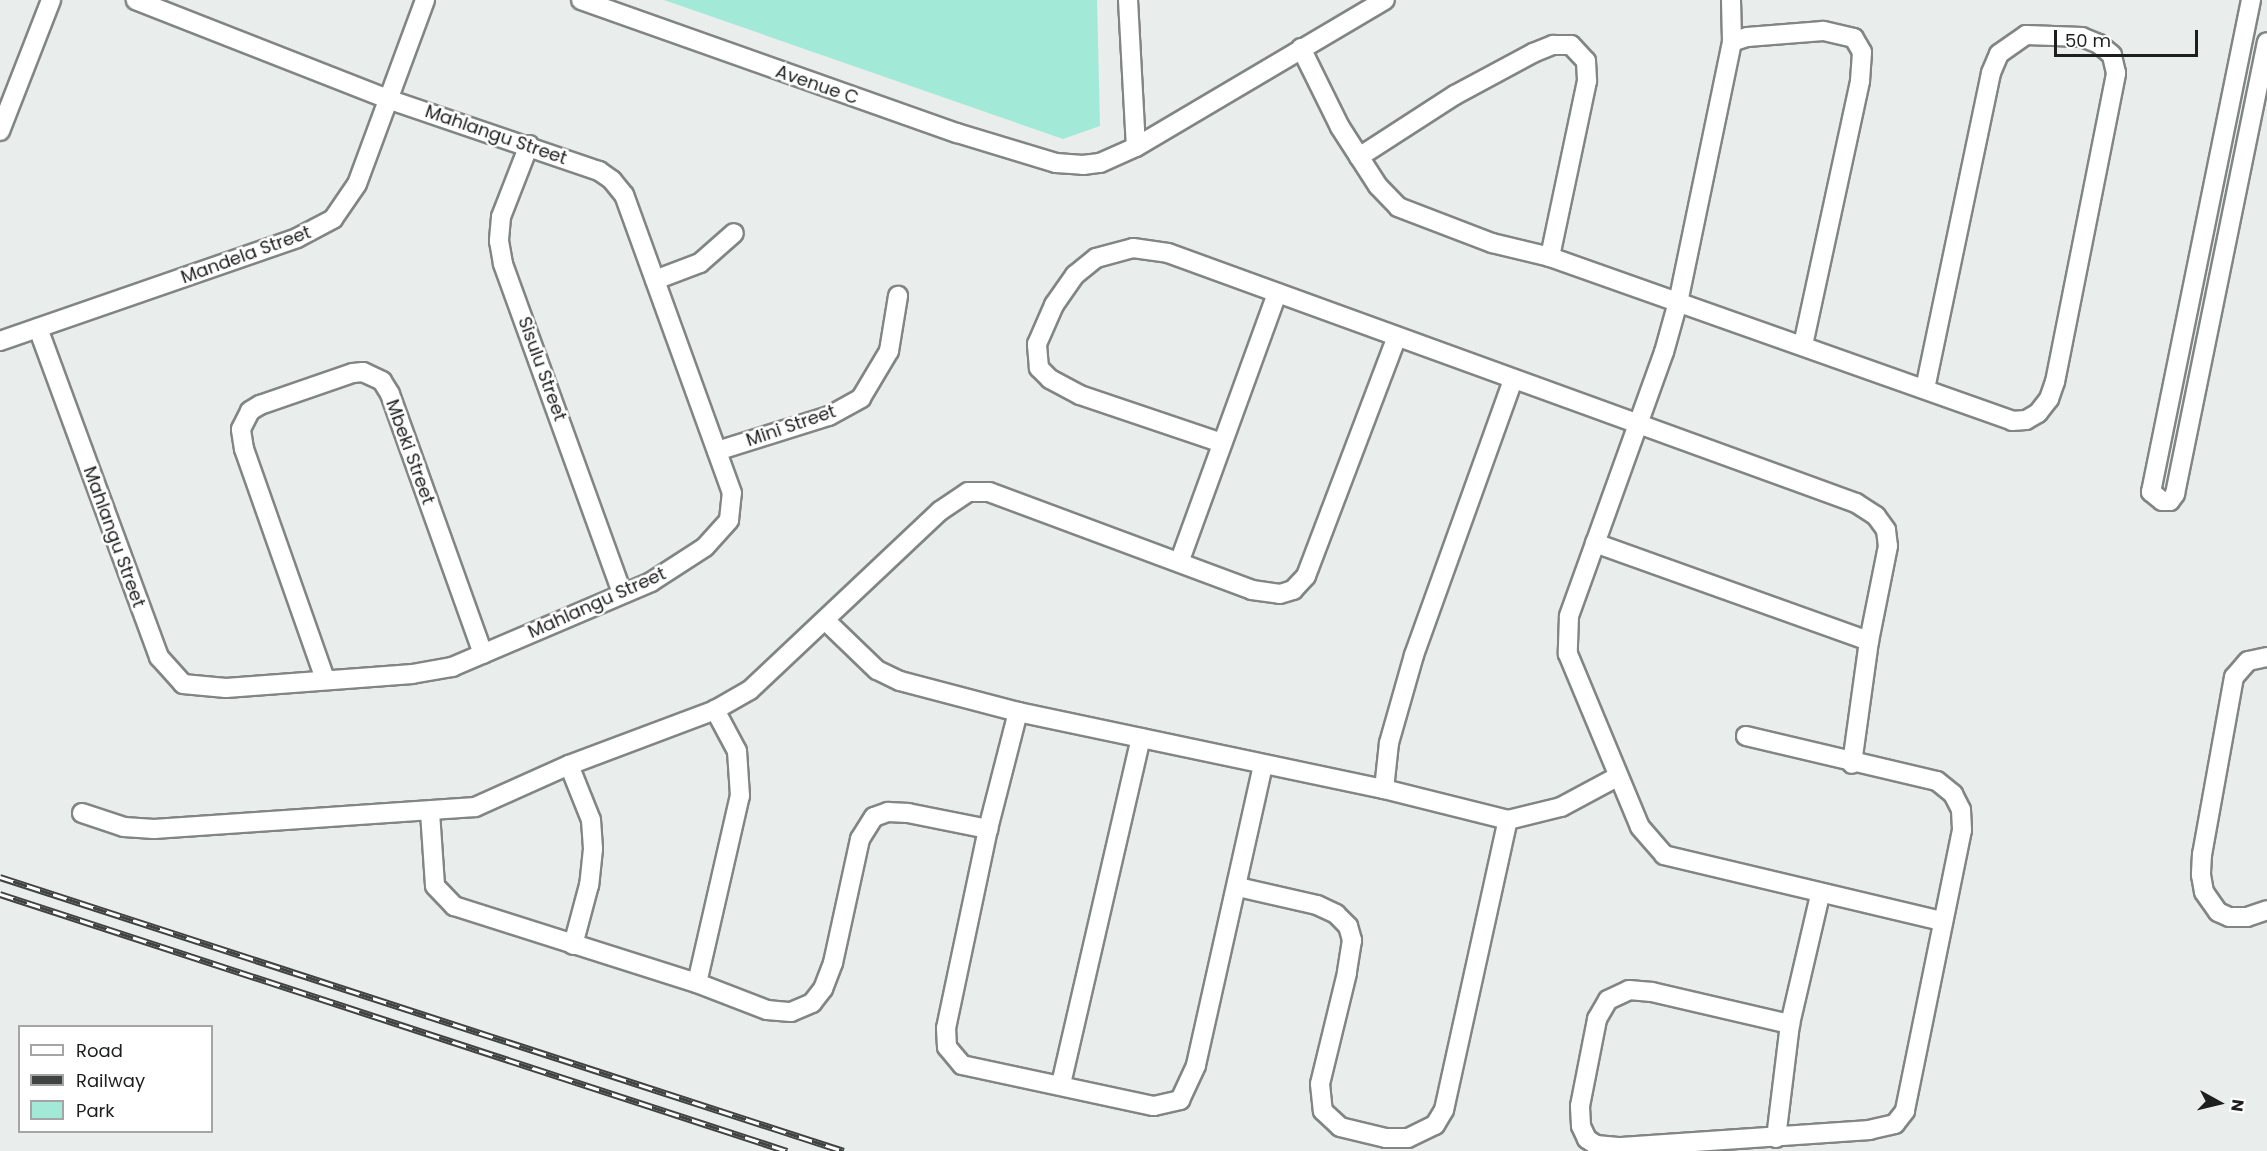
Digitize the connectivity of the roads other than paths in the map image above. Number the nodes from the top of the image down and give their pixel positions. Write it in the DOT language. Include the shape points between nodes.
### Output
graph roads {
  1 [pos="51,0"];
  2 [pos="136,0"];
  3 [pos="425,0"];
  4 [pos="581,0"];
  5 [pos="1128,0"];
  6 [pos="1385,0"];
  7 [pos="1731,0"];
  8 [pos="2251,0"];
  9 [pos="1732,42"];
  10 [pos="2267,42"];
  11 [pos="1301,48"];
  12 [pos="388,99"];
  13 [pos="5,106"];
  14 [pos="0,131"];
  15 [pos="529,145"];
  16 [pos="1136,147"];
  17 [pos="1359,157"];
  18 [pos="734,233"];
  19 [pos="1550,257"];
  20 [pos="655,280"];
  21 [pos="1277,293"];
  22 [pos="897,296"];
  23 [pos="1678,302"];
  24 [pos="38,328"];
  25 [pos="1396,338"];
  26 [pos="0,341"];
  27 [pos="1803,345"];
  28 [pos="1513,380"];
  29 [pos="1925,390"];
  30 [pos="1638,426"];
  31 [pos="1221,444"];
  32 [pos="717,452"];
  33 [pos="1595,543"];
  34 [pos="1180,560"];
  35 [pos="622,592"];
  36 [pos="825,621"];
  37 [pos="1869,641"];
  38 [pos="483,654"];
  39 [pos="2267,657"];
  40 [pos="324,679"];
  41 [pos="715,710"];
  42 [pos="1018,712"];
  43 [pos="1746,736"];
  44 [pos="1141,738"];
  45 [pos="1852,764"];
  46 [pos="569,765"];
  47 [pos="1263,766"];
  48 [pos="1617,777"];
  49 [pos="1384,789"];
  50 [pos="430,812"];
  51 [pos="82,813"];
  52 [pos="1508,820"];
  53 [pos="988,830"];
  54 [pos="1238,887"];
  55 [pos="1820,895"];
  56 [pos="2267,910"];
  57 [pos="1942,921"];
  58 [pos="573,945"];
  59 [pos="697,983"];
  60 [pos="1790,1024"];
  61 [pos="1061,1084"];
  62 [pos="1776,1138"];
  1 -- 13 [label="street"];
  2 -- 12 [label="street, Mahlangu Street"];
  3 -- 12 [label="street, Mandela Street"];
  4 -- 16 [label="street, Avenue C" via="833,91 1056,163 1100,163"];
  5 -- 16 [label="street"];
  6 -- 11 [label="street, Avenue C"];
  7 -- 9 [label="street"];
  8 -- 10 [label="street" via="2151,492 2163,501 2170,501 2175,494"];
  9 -- 23 [label="street"];
  9 -- 27 [label="street" via="1747,37 1823,31 1854,38 1860,45 1860,81"];
  11 -- 16 [label="street, Avenue C"];
  11 -- 17 [label="street"];
  12 -- 15 [label="street, Mahlangu Street"];
  12 -- 24 [label="street, Mandela Street" via="357,184 345,205 321,227"];
  13 -- 14 [label="street"];
  15 -- 20 [label="street, Mahlangu Street" via="599,171 612,180 624,195"];
  15 -- 35 [label="street, Sisulu Street" via="501,217 499,241 503,264"];
  17 -- 19 [label="street" via="1398,207 1492,243"];
  17 -- 19 [label="street" via="1455,95 1533,53 1553,45 1571,45 1586,61 1587,81"];
  18 -- 20 [label="street" via="700,263"];
  19 -- 23 [label="street"];
  20 -- 32 [label="street, Mahlangu Street"];
  21 -- 25 [label="street"];
  21 -- 31 [label="street"];
  21 -- 31 [label="street" via="1168,253 1118,250 1096,258 1075,275 1041,331 1036,358 1050,379 1080,395"];
  22 -- 32 [label="street, Mini Street" via="889,351 861,398 829,416"];
  23 -- 27 [label="street"];
  23 -- 30 [label="street"];
  24 -- 26 [label="street, Mandela Street"];
  24 -- 40 [label="street, Mahlangu Street" via="164,668 183,684 196,687"];
  25 -- 28 [label="street"];
  25 -- 34 [label="street" via="1300,584 1280,594 1266,594"];
  27 -- 29 [label="street"];
  28 -- 30 [label="street"];
  28 -- 49 [label="street" via="1414,655 1389,744"];
  29 -- 29 [label="street" via="2012,421 2034,417 2049,399 2116,73 2112,55 2099,44 2071,36 2026,35 2009,43 1999,54 1991,73"];
  30 -- 33 [label="street"];
  30 -- 37 [label="street" via="1856,503 1876,516 1886,530 1888,546"];
  31 -- 34 [label="street"];
  32 -- 35 [label="street, Mahlangu Street" via="732,493 729,520 722,532 651,582"];
  33 -- 37 [label="street"];
  33 -- 48 [label="street" via="1569,616 1566,636 1574,675"];
  34 -- 36 [label="street" via="989,492 968,492 940,511"];
  35 -- 38 [label="street, Mahlangu Street"];
  36 -- 41 [label="street" via="764,678"];
  36 -- 42 [label="street" via="886,675"];
  37 -- 45 [label="street"];
  38 -- 40 [label="street, Mahlangu Street" via="452,667 412,674"];
  38 -- 40 [label="street, Mbeki Street" via="390,394 382,381 363,372 353,373 260,405 250,411 241,429 244,449"];
  39 -- 56 [label="street" via="2247,661 2234,677 2201,875 2204,892 2218,912 2229,917 2247,917"];
  41 -- 46 [label="street"];
  41 -- 59 [label="street" via="737,750 740,796"];
  42 -- 44 [label="street"];
  42 -- 53 [label="street"];
  43 -- 45 [label="street"];
  44 -- 47 [label="street"];
  44 -- 61 [label="street"];
  45 -- 57 [label="street" via="1937,781 1953,794 1961,810 1962,830"];
  46 -- 50 [label="street" via="475,807"];
  46 -- 58 [label="street" via="591,819 593,849 589,885"];
  47 -- 49 [label="street"];
  47 -- 54 [label="street"];
  48 -- 52 [label="street" via="1561,807"];
  48 -- 55 [label="street" via="1640,827 1664,855"];
  49 -- 52 [label="street"];
  50 -- 51 [label="street" via="154,829 124,827"];
  50 -- 58 [label="street" via="432,870 443,897 474,915"];
  52 -- 54 [label="street" via="1443,1110 1435,1125 1408,1138 1386,1138 1340,1127 1323,1111 1320,1084 1347,973 1352,940 1348,926 1336,914 1317,905"];
  53 -- 59 [label="street" via="908,813 888,812 873,817 860,839 833,963 823,989 803,1009 767,1010"];
  53 -- 61 [label="street" via="952,1000 947,1047 962,1065"];
  54 -- 61 [label="street" via="1193,1077 1180,1101 1154,1106"];
  55 -- 57 [label="street"];
  55 -- 60 [label="street"];
  57 -- 62 [label="street" via="1905,1111 1900,1118 1886,1127 1870,1130"];
  58 -- 59 [label="street"];
  60 -- 62 [label="street"];
  60 -- 62 [label="street" via="1629,990 1608,1000 1597,1019 1580,1106 1581,1126 1587,1139 1596,1145"];
}
